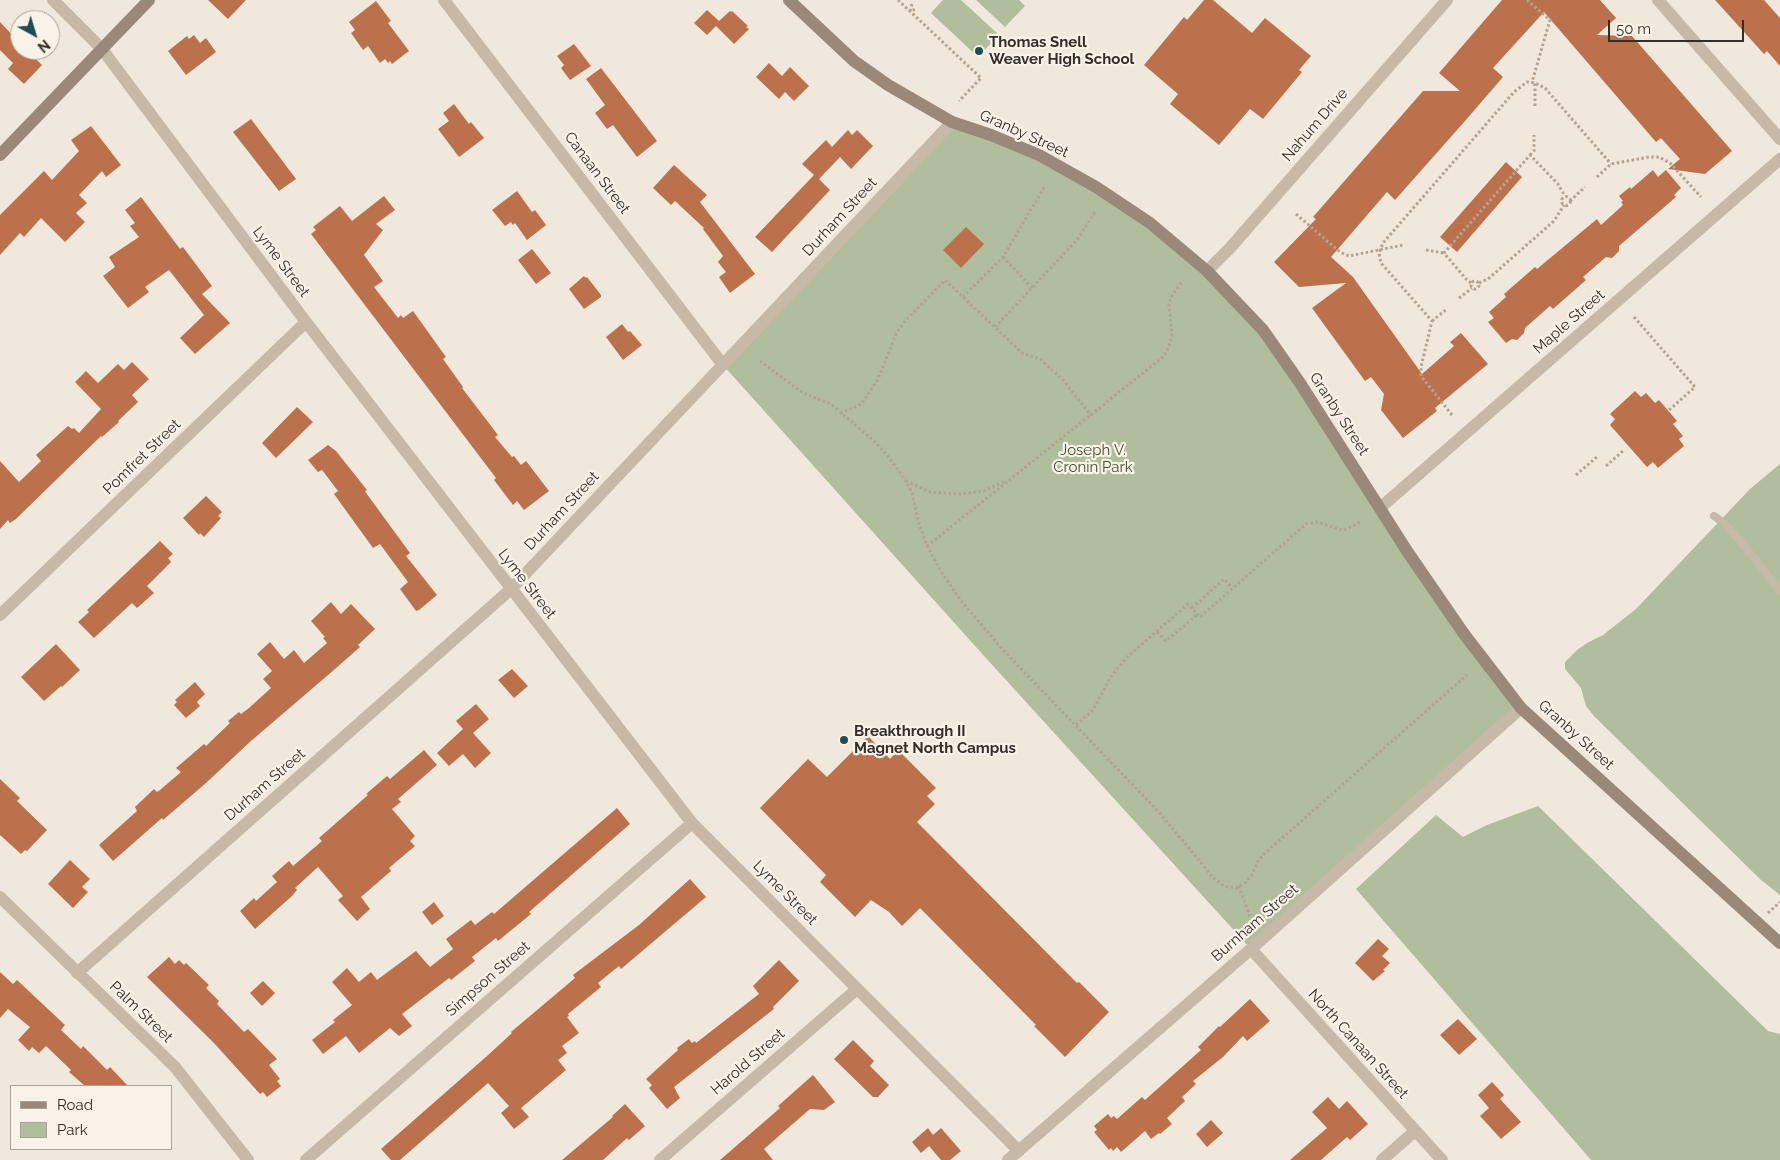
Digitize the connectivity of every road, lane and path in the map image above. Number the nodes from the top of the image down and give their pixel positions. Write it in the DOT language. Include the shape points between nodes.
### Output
graph roads {
  1 [pos="53,0"];
  2 [pos="149,0"];
  3 [pos="444,0"];
  4 [pos="789,0"];
  5 [pos="898,0"];
  6 [pos="1447,0"];
  7 [pos="1527,0"];
  8 [pos="1658,0"];
  9 [pos="912,4"];
  10 [pos="916,9"];
  11 [pos="910,11"];
  12 [pos="102,49"];
  13 [pos="985,72"];
  14 [pos="981,78"];
  15 [pos="1534,82"];
  16 [pos="959,102"];
  17 [pos="1535,106"];
  18 [pos="952,122"];
  19 [pos="1534,135"];
  20 [pos="1780,139"];
  21 [pos="1530,154"];
  22 [pos="0,155"];
  23 [pos="1780,160"];
  24 [pos="1611,164"];
  25 [pos="1597,177"];
  26 [pos="1045,186"];
  27 [pos="1585,187"];
  28 [pos="1565,196"];
  29 [pos="1701,197"];
  30 [pos="1570,200"];
  31 [pos="1564,205"];
  32 [pos="1095,212"];
  33 [pos="1296,214"];
  34 [pos="1403,246"];
  35 [pos="1380,250"];
  36 [pos="1426,250"];
  37 [pos="1444,253"];
  38 [pos="1003,258"];
  39 [pos="1207,271"];
  40 [pos="1183,280"];
  41 [pos="1479,283"];
  42 [pos="1472,285"];
  43 [pos="1032,288"];
  44 [pos="964,297"];
  45 [pos="1459,298"];
  46 [pos="1447,309"];
  47 [pos="1634,317"];
  48 [pos="1432,321"];
  49 [pos="306,322"];
  50 [pos="995,328"];
  51 [pos="760,361"];
  52 [pos="724,365"];
  53 [pos="1668,411"];
  54 [pos="840,412"];
  55 [pos="1091,415"];
  56 [pos="1452,415"];
  57 [pos="1624,450"];
  58 [pos="1598,456"];
  59 [pos="1606,466"];
  60 [pos="1576,474"];
  61 [pos="1016,475"];
  62 [pos="906,481"];
  63 [pos="1380,508"];
  64 [pos="1714,516"];
  65 [pos="1361,521"];
  66 [pos="928,546"];
  67 [pos="1232,588"];
  68 [pos="511,589"];
  69 [pos="1780,591"];
  70 [pos="1192,608"];
  71 [pos="0,614"];
  72 [pos="1198,614"];
  73 [pos="1158,632"];
  74 [pos="1467,675"];
  75 [pos="1522,708"];
  76 [pos="1076,725"];
  77 [pos="692,822"];
  78 [pos="1239,886"];
  79 [pos="0,898"];
  80 [pos="1252,923"];
  81 [pos="1780,943"];
  82 [pos="1251,949"];
  83 [pos="77,973"];
  84 [pos="857,989"];
  85 [pos="1415,1131"];
  86 [pos="1019,1151"];
  87 [pos="248,1160"];
  88 [pos="306,1160"];
  89 [pos="660,1160"];
  90 [pos="1008,1160"];
  91 [pos="1382,1160"];
  92 [pos="1442,1160"];
  1 -- 12 [label="street, Lyme Street"];
  2 -- 12 [label="main road"];
  3 -- 52 [label="street, Canaan Street"];
  4 -- 18 [label="main road, Granby Street" via="854,60 888,85"];
  5 -- 11 [label="path"];
  6 -- 39 [label="street, Nahum Drive"];
  7 -- 15 [label="path" via="1550,20"];
  8 -- 20 [label="street"];
  9 -- 11 [label="path"];
  10 -- 11 [label="path"];
  11 -- 14 [label="path"];
  12 -- 22 [label="main road"];
  12 -- 49 [label="street, Lyme Street"];
  13 -- 14 [label="path"];
  14 -- 16 [label="path"];
  15 -- 17 [label="path"];
  15 -- 24 [label="path" via="1548,91"];
  15 -- 35 [label="path" via="1524,84 1514,92 1386,238"];
  18 -- 39 [label="main road, Granby Street" via="1039,155 1096,187 1150,223"];
  18 -- 52 [label="street, Durham Street"];
  19 -- 21 [label="path" via="1534,151"];
  21 -- 28 [label="path"];
  21 -- 37 [label="path"];
  23 -- 63 [label="street, Maple Street"];
  24 -- 25 [label="path"];
  24 -- 29 [label="path" via="1659,157 1668,161"];
  26 -- 38 [label="path"];
  27 -- 30 [label="path"];
  28 -- 30 [label="path"];
  28 -- 31 [label="path" via="1562,200"];
  30 -- 31 [label="path"];
  31 -- 41 [label="path" via="1554,221 1488,279"];
  32 -- 43 [label="path" via="1076,240"];
  33 -- 35 [label="path" via="1342,254 1353,256"];
  34 -- 35 [label="path"];
  35 -- 48 [label="path" via="1383,265"];
  36 -- 37 [label="path"];
  37 -- 42 [label="path"];
  38 -- 43 [label="path"];
  38 -- 44 [label="path"];
  39 -- 63 [label="main road, Granby Street" via="1263,330"];
  40 -- 55 [label="path" via="1170,301 1172,330 1167,351"];
  41 -- 42 [label="path" via="1476,281"];
  41 -- 42 [label="path" via="1478,288"];
  42 -- 45 [label="path"];
  43 -- 50 [label="path"];
  44 -- 50 [label="path"];
  44 -- 54 [label="path" via="946,280 901,326 878,379 862,403"];
  46 -- 48 [label="path"];
  47 -- 53 [label="path" via="1695,388"];
  48 -- 56 [label="path" via="1421,376"];
  49 -- 68 [label="street, Lyme Street"];
  49 -- 71 [label="street, Pomfret Street"];
  50 -- 55 [label="path" via="1022,353 1046,364"];
  51 -- 54 [label="path" via="804,393 826,401"];
  52 -- 68 [label="street, Durham Street"];
  54 -- 62 [label="path" via="873,440"];
  55 -- 61 [label="path"];
  57 -- 59 [label="path"];
  58 -- 60 [label="path"];
  61 -- 62 [label="path" via="984,491 960,494 930,492"];
  61 -- 66 [label="path"];
  62 -- 66 [label="path"];
  63 -- 75 [label="main road, Granby Street" via="1464,634"];
  64 -- 69 [label="lane" via="1724,523"];
  65 -- 67 [label="path" via="1342,530 1322,523 1306,524"];
  66 -- 76 [label="path" via="950,586 982,626"];
  67 -- 70 [label="path" via="1224,579"];
  67 -- 72 [label="path" via="1200,617"];
  68 -- 77 [label="street, Lyme Street"];
  68 -- 83 [label="street, Durham Street"];
  70 -- 72 [label="path"];
  70 -- 73 [label="path" via="1188,604"];
  72 -- 73 [label="path" via="1166,641"];
  73 -- 76 [label="path" via="1126,658 1110,678 1093,710"];
  74 -- 78 [label="path" via="1263,855 1249,879"];
  75 -- 81 [label="main road, Granby Street"];
  75 -- 82 [label="street, Burnham Street"];
  76 -- 78 [label="path" via="1156,809 1216,881 1228,887"];
  77 -- 84 [label="street, Lyme Street"];
  77 -- 88 [label="street, Simpson Street"];
  78 -- 80 [label="path"];
  79 -- 83 [label="street, Palm Street"];
  82 -- 85 [label="street, North Canaan Street"];
  82 -- 86 [label="street, Burnham Street"];
  83 -- 87 [label="street, Palm Street" via="175,1067"];
  84 -- 86 [label="street, Lyme Street"];
  84 -- 89 [label="street, Harold Street"];
  85 -- 91 [label="street"];
  85 -- 92 [label="street, North Canaan Street"];
  86 -- 90 [label="street, Burnham Street"];
}
